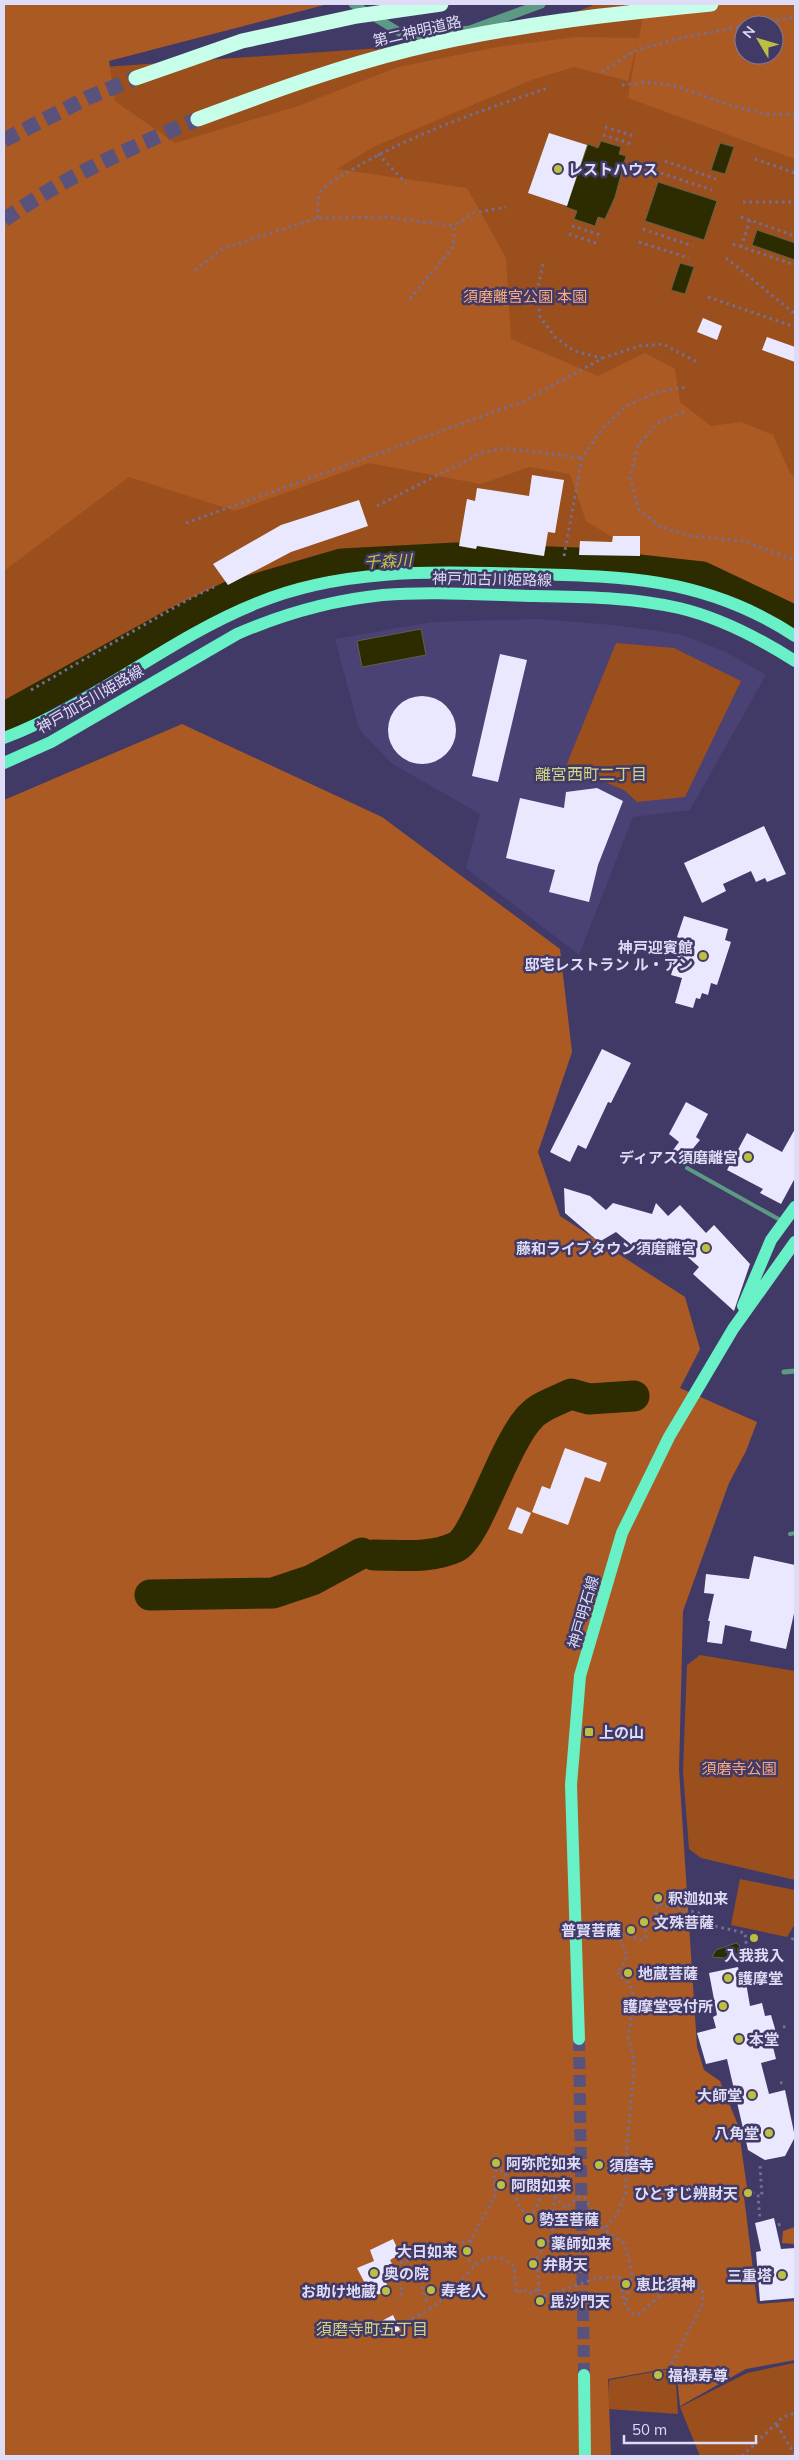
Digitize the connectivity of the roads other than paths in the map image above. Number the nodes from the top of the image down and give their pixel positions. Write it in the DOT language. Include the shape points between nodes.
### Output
graph roads {
  1 [pos="353,4"];
  2 [pos="441,4"];
  3 [pos="541,4"];
  4 [pos="711,4"];
  5 [pos="136,78"];
  6 [pos="198,119"];
  7 [pos="795,636"];
  8 [pos="795,661"];
  9 [pos="4,738"];
  10 [pos="4,763"];
  11 [pos="687,1168"];
  12 [pos="795,1207"];
  13 [pos="784,1223"];
  14 [pos="795,1242"];
  15 [pos="733,1329"];
  16 [pos="795,1371"];
  17 [pos="784,1372"];
  18 [pos="795,1533"];
  19 [pos="790,1534"];
  20 [pos="579,2039"];
  21 [pos="584,2375"];
  22 [pos="585,2456"];
  1 -- 3 [label="street" via="406,36 470,30"];
  2 -- 5 [label="highway, 第二神明道路, bridge" via="356,16 270,35"];
  4 -- 6 [label="highway, 第二神明道路" via="582,17 411,49 339,68"];
  7 -- 9 [label="main road, 神戸加古川姫路線" via="732,603 656,582 474,573 363,577 286,593 237,611 189,635 72,707"];
  8 -- 10 [label="main road, 神戸加古川姫路線" via="725,622 652,603 430,593 383,595 311,608 261,623 52,742"];
  11 -- 13 [label="lane"];
  12 -- 13 [label="main road"];
  13 -- 15 [label="main road" via="771,1240"];
  14 -- 15 [label="main road, 神戸明石線"];
  15 -- 20 [label="main road, 神戸明石線" via="669,1437 622,1533 580,1676 571,1785"];
  16 -- 17 [label="street"];
  18 -- 19 [label="lane"];
  21 -- 22 [label="main road"];
}
